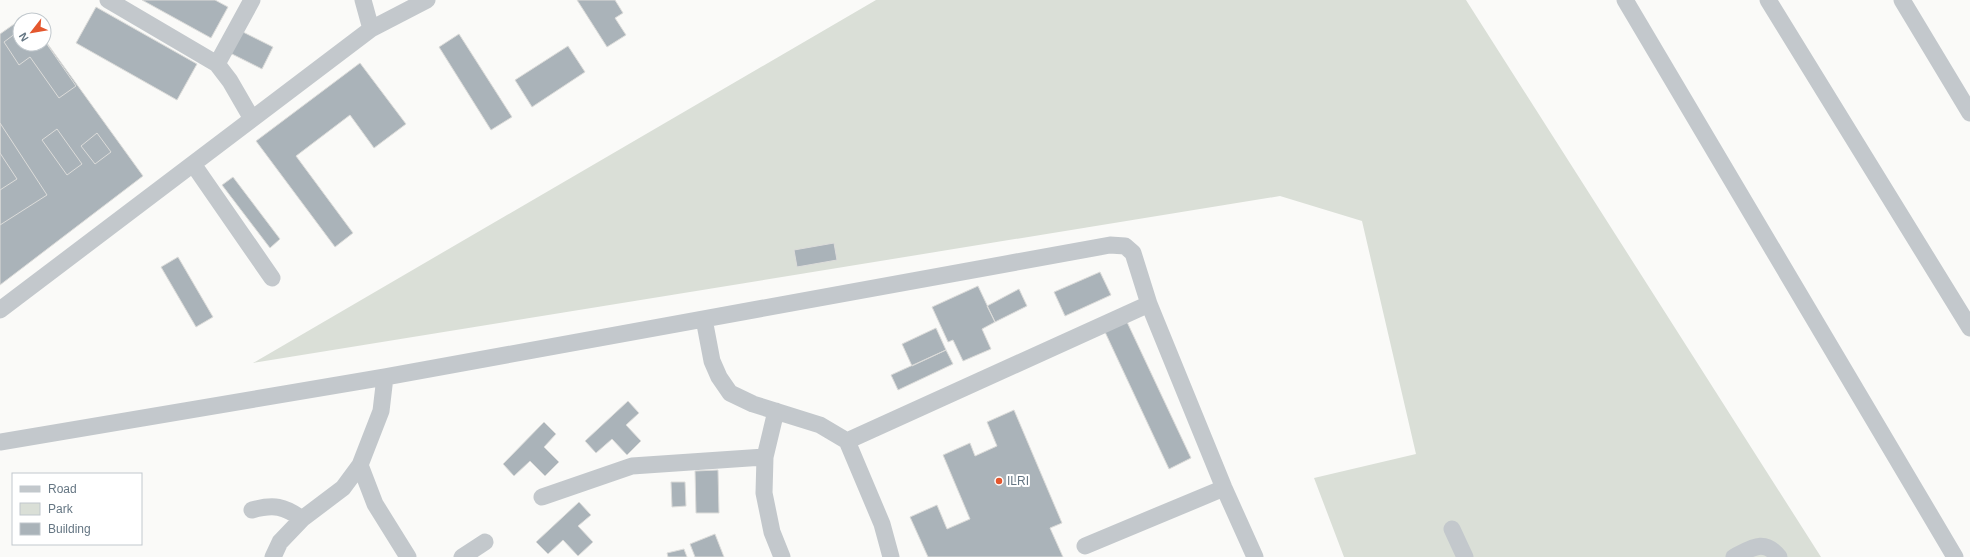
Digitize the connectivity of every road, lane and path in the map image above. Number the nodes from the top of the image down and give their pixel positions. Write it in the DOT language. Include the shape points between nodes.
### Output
graph roads {
  1 [pos="108,0"];
  2 [pos="252,0"];
  3 [pos="363,0"];
  4 [pos="427,0"];
  5 [pos="1625,0"];
  6 [pos="1768,0"];
  7 [pos="1902,0"];
  8 [pos="372,29"];
  9 [pos="217,64"];
  10 [pos="1970,113"];
  11 [pos="252,119"];
  12 [pos="193,164"];
  13 [pos="272,278"];
  14 [pos="1149,304"];
  15 [pos="0,310"];
  16 [pos="704,320"];
  17 [pos="1970,328"];
  18 [pos="386,377"];
  19 [pos="776,412"];
  20 [pos="847,440"];
  21 [pos="0,442"];
  22 [pos="765,457"];
  23 [pos="360,465"];
  24 [pos="1224,488"];
  25 [pos="542,497"];
  26 [pos="252,510"];
  27 [pos="302,519"];
  28 [pos="1452,529"];
  29 [pos="485,542"];
  30 [pos="1085,546"];
  31 [pos="273,557"];
  32 [pos="408,557"];
  33 [pos="462,557"];
  34 [pos="782,557"];
  35 [pos="891,557"];
  36 [pos="1255,557"];
  37 [pos="1464,557"];
  38 [pos="1734,557"];
  39 [pos="1779,557"];
  40 [pos="1955,557"];
  1 -- 9 [label="street"];
  2 -- 9 [label="street"];
  3 -- 8 [label="street"];
  4 -- 8 [label="street"];
  5 -- 40 [label="street"];
  6 -- 17 [label="street"];
  7 -- 10 [label="street"];
  8 -- 11 [label="street"];
  9 -- 11 [label="street"];
  11 -- 12 [label="street"];
  12 -- 13 [label="street"];
  12 -- 15 [label="street"];
  14 -- 16 [label="street" via="1133,253 1125,246 1110,245"];
  14 -- 20 [label="street"];
  14 -- 24 [label="street"];
  16 -- 18 [label="street"];
  16 -- 19 [label="street" via="712,361 730,393"];
  18 -- 21 [label="street"];
  18 -- 23 [label="street" via="381,412"];
  19 -- 20 [label="street" via="820,425"];
  19 -- 22 [label="street"];
  20 -- 35 [label="street" via="882,524"];
  22 -- 25 [label="street" via="632,466"];
  22 -- 34 [label="street" via="764,493 772,532"];
  23 -- 27 [label="street" via="343,488"];
  23 -- 32 [label="street" via="375,504"];
  24 -- 30 [label="street"];
  24 -- 36 [label="street"];
  26 -- 27 [label="street" via="269,505 288,509"];
  27 -- 31 [label="street" via="280,542"];
  28 -- 37 [label="street"];
  29 -- 33 [label="street"];
  38 -- 39 [label="street" via="1756,546 1765,546"];
}
